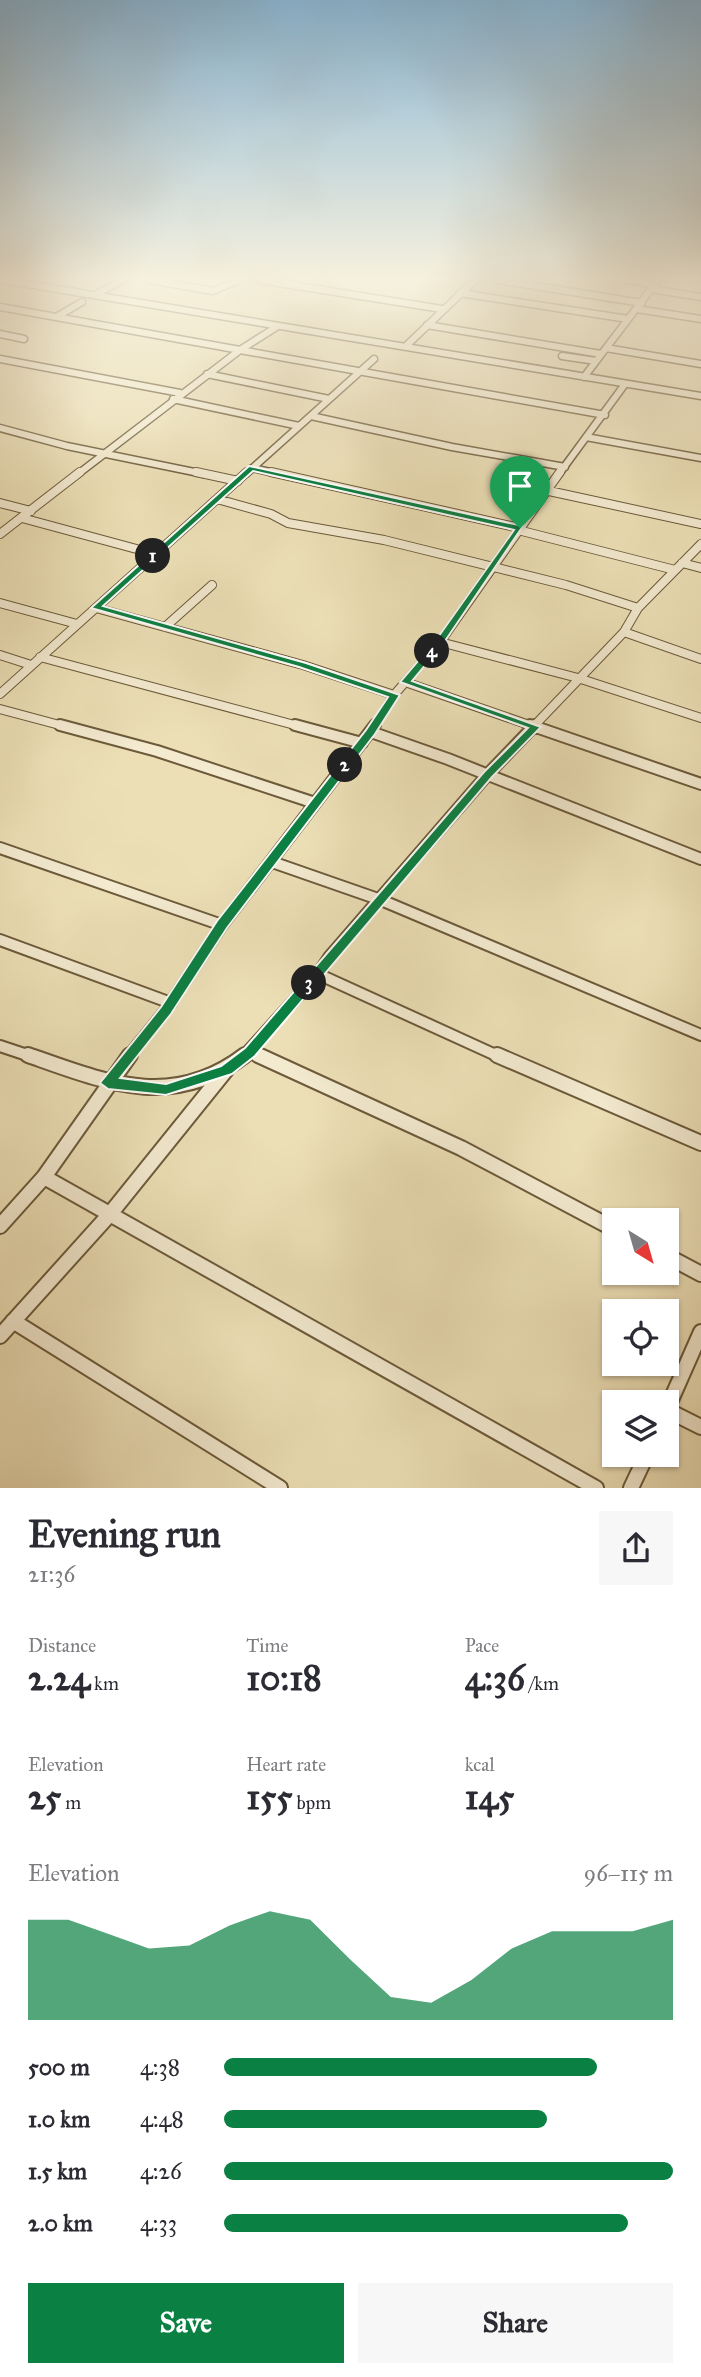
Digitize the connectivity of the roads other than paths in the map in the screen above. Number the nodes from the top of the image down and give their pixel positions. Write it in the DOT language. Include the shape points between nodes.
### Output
graph roads {
  1 [pos="237,349"];
  2 [pos="426,349"];
  3 [pos="592,349"];
  4 [pos="240,350"];
  5 [pos="603,351"];
  6 [pos="562,356"];
  7 [pos="0,359"];
  8 [pos="374,359"];
  9 [pos="596,361"];
  10 [pos="701,364"];
  11 [pos="359,371"];
  12 [pos="207,374"];
  13 [pos="584,377"];
  14 [pos="625,384"];
  15 [pos="180,393"];
  16 [pos="701,396"];
  17 [pos="173,399"];
  18 [pos="329,399"];
  19 [pos="311,415"];
  20 [pos="605,415"];
  21 [pos="299,426"];
  22 [pos="0,428"];
  23 [pos="586,437"];
  24 [pos="107,452"];
  25 [pos="701,458"];
  26 [pos="565,467"];
  27 [pos="252,468"];
  28 [pos="238,481"];
  29 [pos="549,491"];
  30 [pos="217,499"];
  31 [pos="0,503"];
  32 [pos="31,511"];
  33 [pos="22,517"];
  34 [pos="701,524"];
  35 [pos="519,529"];
  36 [pos="0,534"];
  37 [pos="701,544"];
  38 [pos="155,554"];
  39 [pos="682,563"];
  40 [pos="491,566"];
  41 [pos="701,568"];
  42 [pos="675,570"];
  43 [pos="212,585"];
  44 [pos="0,603"];
  45 [pos="96,608"];
  46 [pos="638,608"];
  47 [pos="77,624"];
  48 [pos="166,627"];
  49 [pos="624,632"];
  50 [pos="440,642"];
  51 [pos="0,655"];
  52 [pos="40,657"];
  53 [pos="701,659"];
  54 [pos="32,665"];
  55 [pos="578,678"];
  56 [pos="405,682"];
  57 [pos="0,694"];
  58 [pos="394,695"];
  59 [pos="0,709"];
  60 [pos="701,718"];
  61 [pos="535,727"];
  62 [pos="371,732"];
  63 [pos="362,743"];
  64 [pos="488,775"];
  65 [pos="701,784"];
  66 [pos="315,803"];
  67 [pos="0,848"];
  68 [pos="701,859"];
  69 [pos="272,862"];
  70 [pos="381,900"];
  71 [pos="222,925"];
  72 [pos="0,940"];
  73 [pos="318,974"];
  74 [pos="170,1003"];
  75 [pos="701,1035"];
  76 [pos="0,1046"];
  77 [pos="250,1052"];
  78 [pos="226,1070"];
  79 [pos="108,1083"];
  80 [pos="701,1143"];
  81 [pos="44,1177"];
  82 [pos="110,1214"];
  83 [pos="602,1222"];
  84 [pos="0,1226"];
  85 [pos="679,1262"];
  86 [pos="701,1274"];
  87 [pos="13,1321"];
  88 [pos="701,1332"];
  89 [pos="0,1336"];
  90 [pos="675,1390"];
  91 [pos="679,1415"];
  92 [pos="701,1427"];
  93 [pos="641,1467"];
  94 [pos="280,1488"];
  95 [pos="596,1488"];
  96 [pos="631,1488"];
  1 -- 4 [label="street"];
  2 -- 13 [label="street"];
  3 -- 5 [label="street"];
  4 -- 11 [label="street"];
  4 -- 12 [label="street"];
  5 -- 9 [label="street"];
  5 -- 10 [label="street"];
  6 -- 9 [label="street"];
  7 -- 15 [label="street"];
  8 -- 11 [label="street"];
  9 -- 13 [label="street"];
  11 -- 18 [label="street"];
  11 -- 20 [label="street"];
  12 -- 15 [label="street"];
  12 -- 18 [label="street"];
  13 -- 14 [label="street"];
  14 -- 16 [label="street"];
  14 -- 20 [label="street"];
  15 -- 17 [label="street"];
  17 -- 21 [label="street"];
  17 -- 24 [label="street"];
  18 -- 19 [label="street"];
  19 -- 21 [label="street"];
  19 -- 26 [label="street"];
  20 -- 23 [label="street"];
  21 -- 27 [label="street"];
  22 -- 24 [label="street"];
  23 -- 25 [label="street"];
  23 -- 26 [label="street"];
  24 -- 28 [label="street"];
  24 -- 32 [label="street"];
  26 -- 29 [label="street"];
  27 -- 28 [label="street"];
  27 -- 35 [label="street"];
  28 -- 30 [label="street"];
  29 -- 34 [label="street"];
  29 -- 35 [label="street"];
  30 -- 38 [label="street"];
  30 -- 40 [label="street" via="288,523"];
  31 -- 32 [label="street"];
  32 -- 33 [label="street"];
  33 -- 36 [label="street"];
  33 -- 38 [label="street"];
  35 -- 40 [label="street"];
  35 -- 42 [label="street"];
  37 -- 39 [label="street"];
  38 -- 45 [label="street"];
  39 -- 41 [label="street"];
  39 -- 42 [label="street"];
  40 -- 46 [label="street"];
  40 -- 50 [label="street"];
  42 -- 46 [label="street"];
  43 -- 48 [label="street"];
  44 -- 47 [label="street"];
  45 -- 47 [label="street"];
  45 -- 48 [label="street"];
  46 -- 49 [label="street"];
  47 -- 52 [label="street"];
  48 -- 58 [label="street"];
  49 -- 53 [label="street"];
  49 -- 55 [label="street"];
  50 -- 55 [label="street"];
  50 -- 56 [label="street"];
  51 -- 54 [label="street"];
  52 -- 54 [label="street"];
  52 -- 63 [label="street"];
  54 -- 57 [label="street"];
  55 -- 60 [label="street"];
  55 -- 61 [label="street"];
  56 -- 58 [label="street"];
  56 -- 61 [label="street"];
  58 -- 62 [label="street"];
  59 -- 66 [label="street" via="156,751"];
  61 -- 64 [label="street"];
  61 -- 65 [label="street"];
  62 -- 63 [label="street"];
  62 -- 64 [label="street"];
  63 -- 66 [label="street"];
  64 -- 68 [label="street"];
  64 -- 70 [label="street"];
  66 -- 69 [label="street"];
  67 -- 71 [label="street"];
  69 -- 70 [label="street"];
  69 -- 71 [label="street"];
  70 -- 73 [label="street"];
  70 -- 75 [label="street"];
  71 -- 74 [label="street"];
  72 -- 74 [label="street"];
  73 -- 77 [label="street"];
  73 -- 80 [label="street"];
  74 -- 79 [label="street"];
  76 -- 79 [label="street"];
  77 -- 78 [label="street"];
  77 -- 83 [label="street" via="461,1148"];
  78 -- 79 [label="street" via="166,1090"];
  78 -- 82 [label="street"];
  79 -- 81 [label="street"];
  81 -- 82 [label="street"];
  81 -- 84 [label="street"];
  82 -- 87 [label="street"];
  82 -- 95 [label="street"];
  85 -- 86 [label="street"];
  87 -- 89 [label="street"];
  87 -- 94 [label="street"];
  88 -- 90 [label="street"];
  91 -- 92 [label="street"];
  93 -- 96 [label="street"];
}
